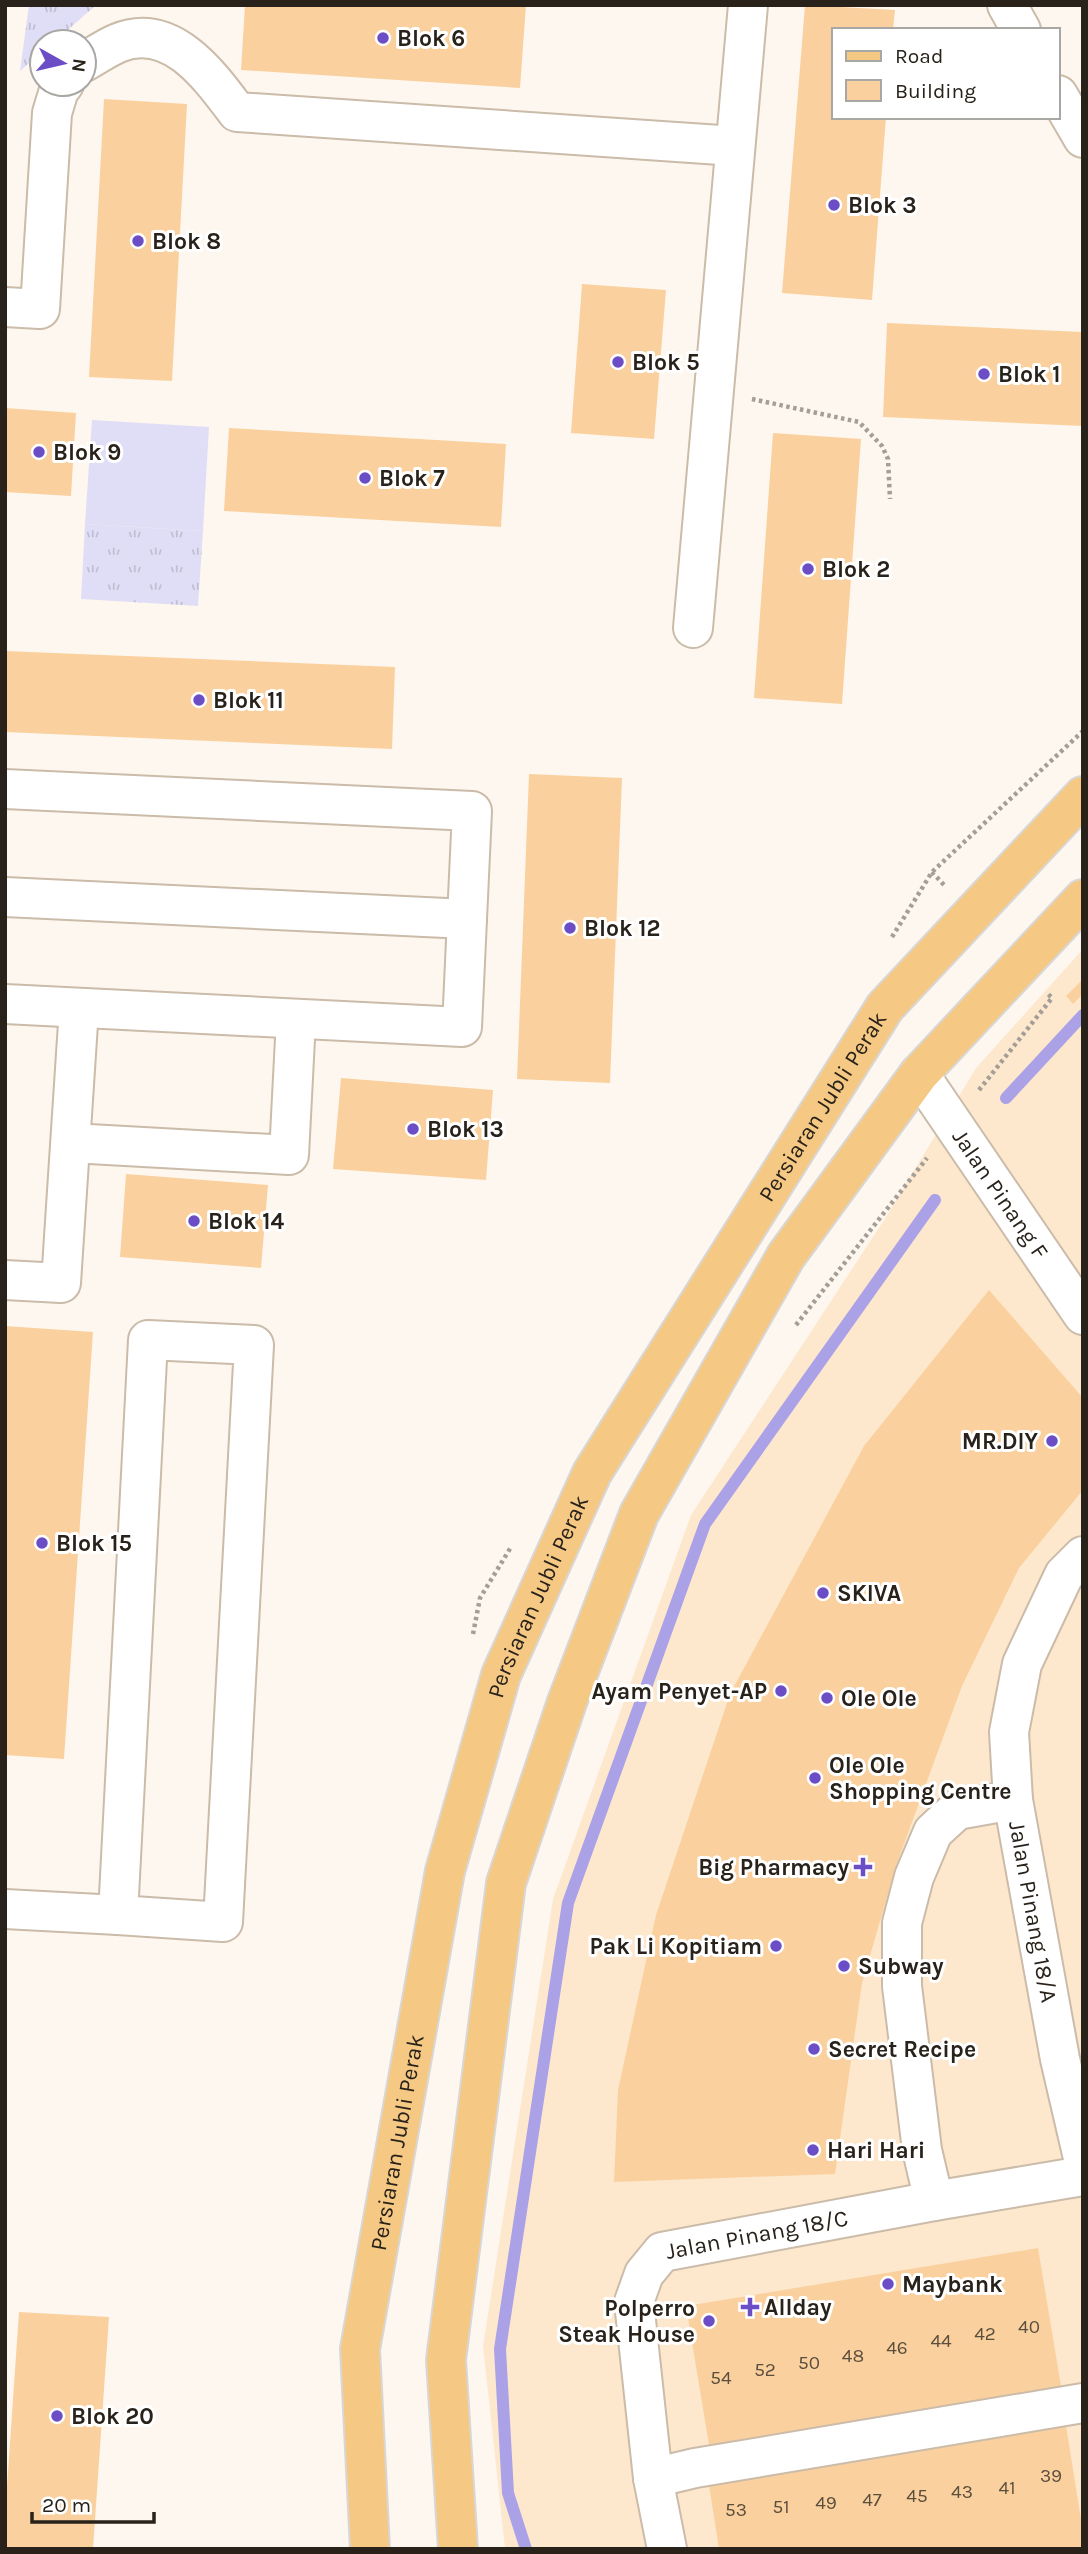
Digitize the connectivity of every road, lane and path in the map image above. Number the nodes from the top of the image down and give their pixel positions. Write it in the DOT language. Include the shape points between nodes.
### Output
graph roads {
  1 [pos="748,5"];
  2 [pos="1007,5"];
  3 [pos="1020,28"];
  4 [pos="98,54"];
  5 [pos="57,98"];
  6 [pos="1060,98"];
  7 [pos="1083,138"];
  8 [pos="735,146"];
  9 [pos="5,307"];
  10 [pos="714,391"];
  11 [pos="890,499"];
  12 [pos="693,628"];
  13 [pos="1083,731"];
  14 [pos="5,789"];
  15 [pos="1083,796"];
  16 [pos="932,872"];
  17 [pos="5,897"];
  18 [pos="1083,899"];
  19 [pos="467,919"];
  20 [pos="1052,998"];
  21 [pos="5,1004"];
  22 [pos="79,1008"];
  23 [pos="296,1019"];
  24 [pos="919,1074"];
  25 [pos="953,1124"];
  26 [pos="71,1143"];
  27 [pos="5,1280"];
  28 [pos="1082,1312"];
  29 [pos="790,1333"];
  30 [pos="1083,1556"];
  31 [pos="1013,1800"];
  32 [pos="5,1909"];
  33 [pos="118,1915"];
  34 [pos="1083,2158"];
  35 [pos="1083,2176"];
  36 [pos="934,2201"];
  37 [pos="1083,2403"];
  38 [pos="653,2478"];
  39 [pos="370,2549"];
  40 [pos="458,2549"];
  41 [pos="667,2549"];
  1 -- 8 [label="street"];
  2 -- 3 [label="street"];
  4 -- 8 [label="street" via="120,42 150,38 178,48 206,71 237,112"];
  5 -- 9 [label="street" via="40,309"];
  6 -- 7 [label="street"];
  8 -- 10 [label="street"];
  10 -- 11 [label="path" via="859,422 888,459"];
  10 -- 12 [label="street"];
  13 -- 16 [label="path"];
  14 -- 19 [label="street" via="472,811"];
  15 -- 39 [label="main road, Persiaran Jubli Perak" via="885,1007 592,1473 501,1675 445,1871 360,2348"];
  17 -- 19 [label="street"];
  18 -- 24 [label="main road"];
  19 -- 23 [label="street" via="462,1027"];
  20 -- 25 [label="path"];
  21 -- 22 [label="street"];
  22 -- 23 [label="street"];
  22 -- 26 [label="street"];
  23 -- 26 [label="street" via="289,1155"];
  24 -- 25 [label="street, Jalan Pinang F"];
  24 -- 40 [label="main road" via="786,1256 639,1514 567,1702 506,1883 446,2360"];
  25 -- 28 [label="street, Jalan Pinang F"];
  25 -- 29 [label="path"];
  26 -- 27 [label="street" via="61,1283"];
  30 -- 31 [label="street, Jalan Pinang 18/A" via="1064,1575 1022,1664 1009,1732"];
  31 -- 34 [label="street, Jalan Pinang 18/A" via="1060,2059"];
  31 -- 36 [label="street" via="957,1810 933,1832 902,1923 902,1986 922,2150"];
  32 -- 33 [label="street"];
  33 -- 33 [label="street" via="223,1922 254,1346 148,1340"];
  35 -- 36 [label="street, Jalan Pinang 18/C"];
  36 -- 38 [label="street, Jalan Pinang 18/C" via="662,2252 643,2274 634,2302"];
  37 -- 38 [label="street"];
  38 -- 41 [label="street, Jalan Pinang 18/C"];
}
